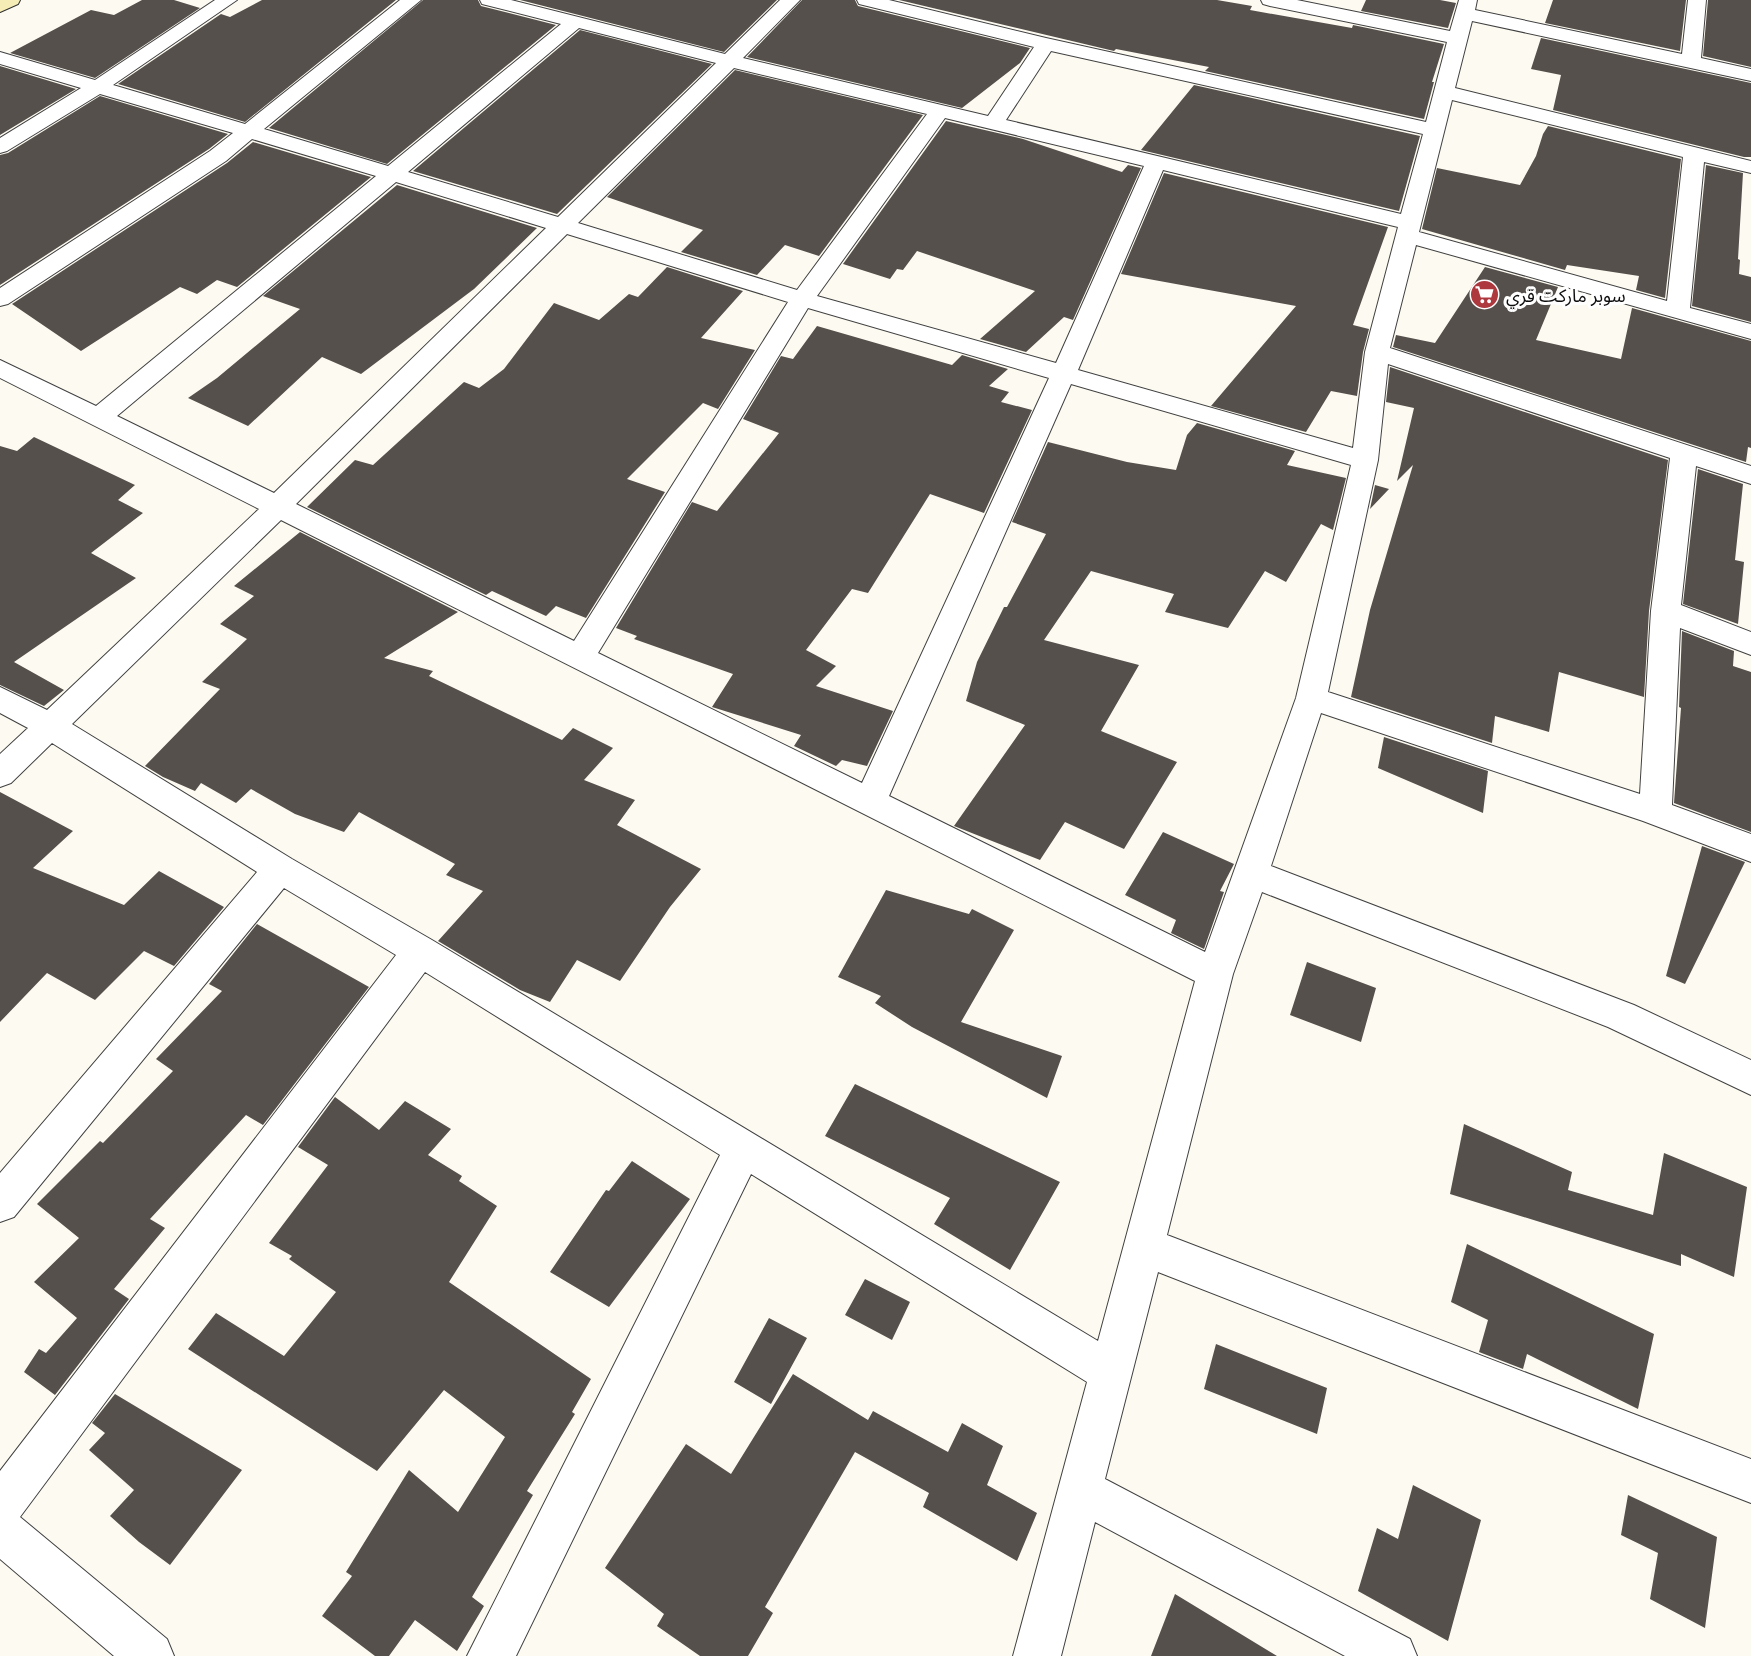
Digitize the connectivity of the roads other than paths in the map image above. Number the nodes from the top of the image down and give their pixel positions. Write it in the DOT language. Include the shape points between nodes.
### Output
graph roads {
  1 [pos="11,0"];
  2 [pos="228,0"];
  3 [pos="412,0"];
  4 [pos="489,0"];
  5 [pos="792,0"];
  6 [pos="866,0"];
  7 [pos="1270,0"];
  8 [pos="1698,0"];
  9 [pos="0,6"];
  10 [pos="1464,18"];
  11 [pos="575,22"];
  12 [pos="1046,44"];
  13 [pos="0,58"];
  14 [pos="731,61"];
  15 [pos="1691,62"];
  16 [pos="1751,75"];
  17 [pos="97,87"];
  18 [pos="1445,92"];
  19 [pos="940,111"];
  20 [pos="994,123"];
  21 [pos="1435,130"];
  22 [pos="249,133"];
  23 [pos="0,147"];
  24 [pos="1694,153"];
  25 [pos="1156,162"];
  26 [pos="1751,167"];
  27 [pos="393,174"];
  28 [pos="562,226"];
  29 [pos="1409,229"];
  30 [pos="0,299"];
  31 [pos="802,299"];
  32 [pos="1678,311"];
  33 [pos="1751,332"];
  34 [pos="1377,352"];
  35 [pos="0,368"];
  36 [pos="1063,375"];
  37 [pos="99,417"];
  38 [pos="1684,454"];
  39 [pos="1365,460"];
  40 [pos="1751,475"];
  41 [pos="277,507"];
  42 [pos="1666,611"];
  43 [pos="1751,644"];
  44 [pos="580,657"];
  45 [pos="1311,698"];
  46 [pos="0,699"];
  47 [pos="50,726"];
  48 [pos="0,774"];
  49 [pos="870,802"];
  50 [pos="1655,812"];
  51 [pos="1751,848"];
  52 [pos="280,869"];
  53 [pos="1252,873"];
  54 [pos="420,951"];
  55 [pos="1215,975"];
  56 [pos="1751,1078"];
  57 [pos="744,1149"];
  58 [pos="0,1203"];
  59 [pos="1143,1246"];
  60 [pos="1111,1372"];
  61 [pos="1751,1481"];
  62 [pos="1080,1490"];
  63 [pos="0,1507"];
  64 [pos="0,1529"];
  65 [pos="150,1656"];
  66 [pos="491,1656"];
  67 [pos="1036,1656"];
  68 [pos="1393,1656"];
  1 -- 9 [label="street"];
  2 -- 17 [label="street"];
  3 -- 22 [label="street"];
  4 -- 11 [label="street"];
  5 -- 14 [label="street"];
  6 -- 12 [label="street"];
  7 -- 10 [label="street"];
  8 -- 15 [label="street"];
  10 -- 15 [label="street"];
  10 -- 18 [label="street"];
  11 -- 14 [label="street"];
  11 -- 27 [label="street"];
  12 -- 20 [label="street"];
  12 -- 21 [label="street"];
  13 -- 17 [label="street"];
  14 -- 19 [label="street"];
  14 -- 28 [label="street"];
  15 -- 16 [label="street"];
  17 -- 22 [label="street"];
  17 -- 23 [label="street"];
  18 -- 21 [label="street"];
  18 -- 24 [label="street"];
  19 -- 20 [label="street"];
  19 -- 31 [label="street"];
  20 -- 25 [label="street"];
  21 -- 29 [label="street"];
  22 -- 27 [label="street"];
  22 -- 30 [label="street"];
  24 -- 26 [label="street"];
  24 -- 32 [label="street"];
  25 -- 29 [label="street"];
  25 -- 36 [label="street"];
  27 -- 28 [label="street"];
  27 -- 37 [label="street"];
  28 -- 31 [label="street"];
  28 -- 41 [label="street"];
  29 -- 32 [label="street"];
  29 -- 34 [label="street"];
  31 -- 36 [label="street"];
  31 -- 44 [label="street"];
  32 -- 33 [label="street"];
  34 -- 38 [label="street"];
  34 -- 39 [label="street"];
  35 -- 37 [label="street"];
  36 -- 39 [label="street"];
  36 -- 49 [label="street"];
  37 -- 41 [label="street"];
  38 -- 40 [label="street"];
  38 -- 42 [label="street"];
  39 -- 45 [label="street"];
  41 -- 44 [label="street"];
  41 -- 47 [label="street"];
  42 -- 43 [label="street"];
  42 -- 50 [label="street"];
  44 -- 49 [label="street"];
  45 -- 50 [label="street"];
  45 -- 53 [label="street"];
  46 -- 47 [label="street"];
  47 -- 48 [label="street"];
  47 -- 52 [label="street"];
  49 -- 55 [label="street"];
  50 -- 51 [label="street"];
  52 -- 54 [label="street"];
  52 -- 58 [label="street"];
  53 -- 55 [label="street"];
  53 -- 56 [label="street" via="1621,1016"];
  54 -- 57 [label="street"];
  54 -- 63 [label="street"];
  55 -- 59 [label="street"];
  57 -- 60 [label="street"];
  57 -- 66 [label="street"];
  59 -- 60 [label="street"];
  59 -- 61 [label="street"];
  60 -- 62 [label="street"];
  62 -- 67 [label="street"];
  62 -- 68 [label="street"];
  64 -- 65 [label="street"];
}
